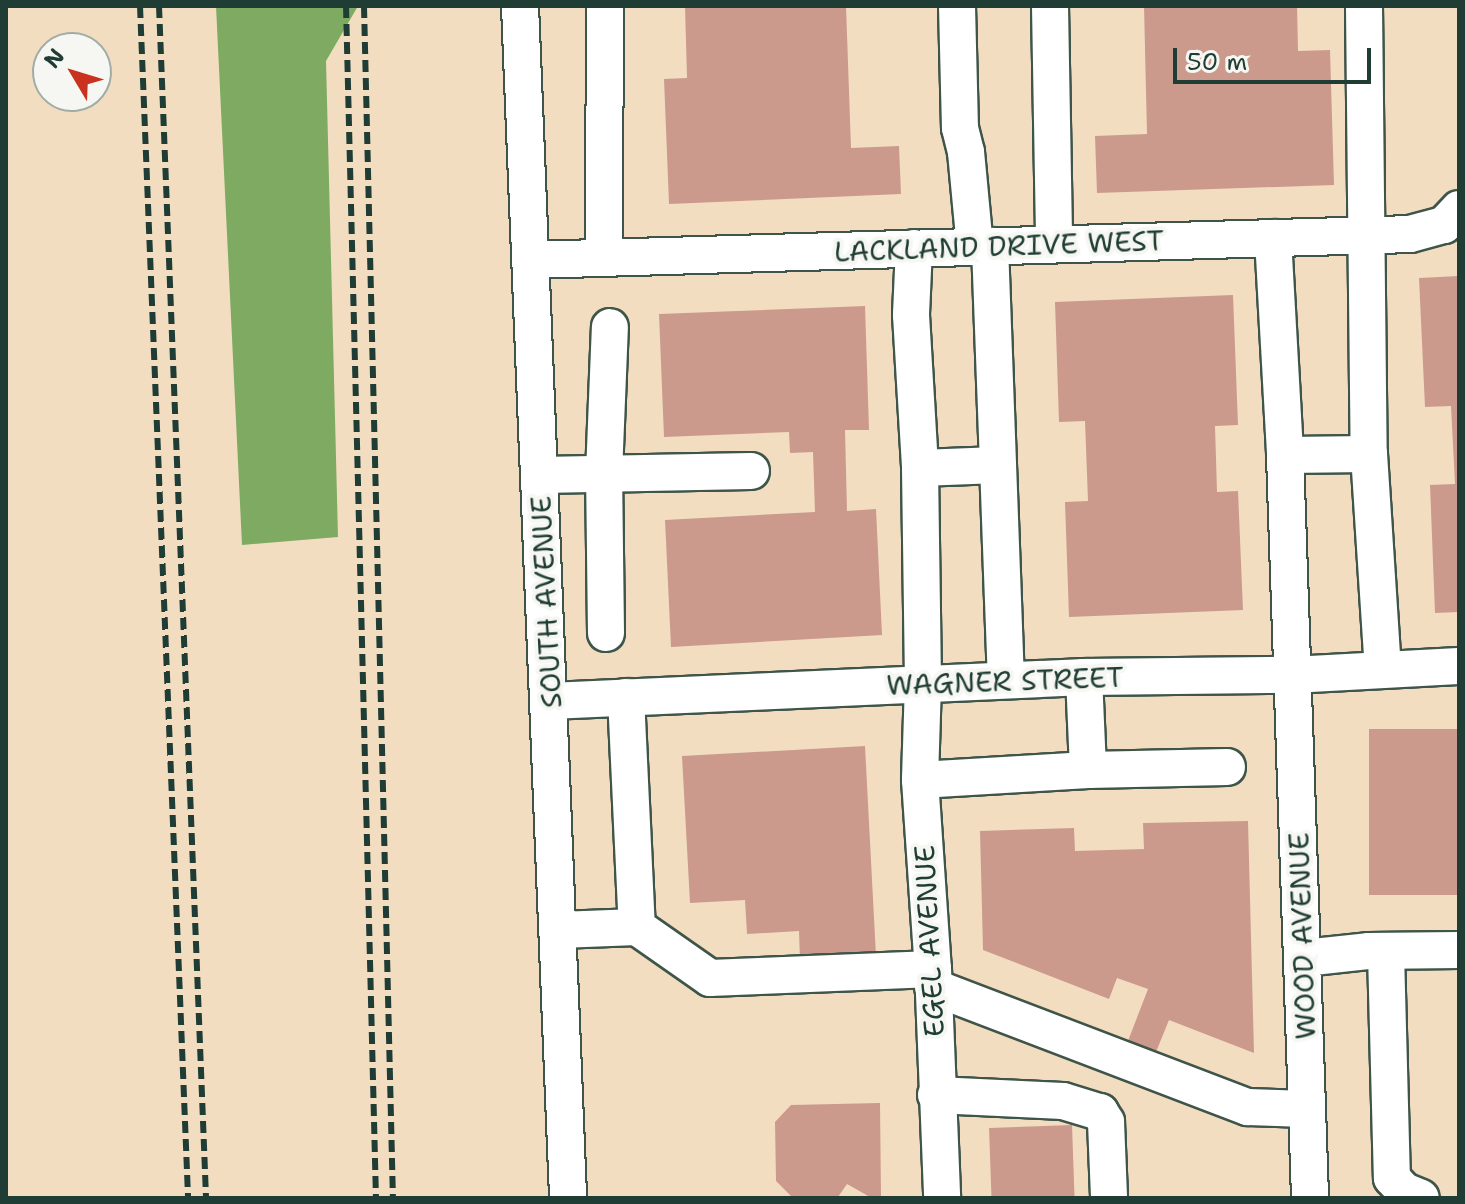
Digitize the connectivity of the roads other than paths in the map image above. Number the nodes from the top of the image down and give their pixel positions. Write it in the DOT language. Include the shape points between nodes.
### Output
graph roads {
  1 [pos="520,6"];
  2 [pos="605,6"];
  3 [pos="957,6"];
  4 [pos="1050,6"];
  5 [pos="1364,6"];
  6 [pos="1459,209"];
  7 [pos="1364,235"];
  8 [pos="1273,238"];
  9 [pos="1054,244"];
  10 [pos="983,246"];
  11 [pos="914,248"];
  12 [pos="604,257"];
  13 [pos="531,260"];
  14 [pos="610,327"];
  15 [pos="1369,454"];
  16 [pos="1285,455"];
  17 [pos="998,465"];
  18 [pos="920,468"];
  19 [pos="751,471"];
  20 [pos="604,474"];
  21 [pos="540,475"];
  22 [pos="606,633"];
  23 [pos="1459,666"];
  24 [pos="1383,670"];
  25 [pos="1291,675"];
  26 [pos="1084,677"];
  27 [pos="1006,680"];
  28 [pos="923,683"];
  29 [pos="626,697"];
  30 [pos="550,701"];
  31 [pos="1227,767"];
  32 [pos="1088,770"];
  33 [pos="920,780"];
  34 [pos="637,927"];
  35 [pos="559,930"];
  36 [pos="1443,950"];
  37 [pos="1304,958"];
  38 [pos="1387,960"];
  39 [pos="933,978"];
  40 [pos="936,1095"];
  41 [pos="1306,1109"];
  42 [pos="568,1198"];
  43 [pos="942,1198"];
  44 [pos="1109,1198"];
  45 [pos="1310,1198"];
  46 [pos="1421,1198"];
  1 -- 13 [label="street, SOUTH AVENUE"];
  2 -- 12 [label="street"];
  3 -- 10 [label="street" via="960,128"];
  4 -- 9 [label="street"];
  5 -- 7 [label="street"];
  6 -- 7 [label="street, LACKLAND DRIVE WEST" via="1444,225 1410,234"];
  7 -- 8 [label="street, LACKLAND DRIVE WEST"];
  7 -- 15 [label="street"];
  8 -- 9 [label="street, LACKLAND DRIVE WEST"];
  8 -- 16 [label="street, WOOD AVENUE"];
  9 -- 10 [label="street, LACKLAND DRIVE WEST"];
  10 -- 11 [label="street, LACKLAND DRIVE WEST"];
  10 -- 17 [label="street"];
  11 -- 12 [label="street, LACKLAND DRIVE WEST"];
  11 -- 18 [label="street, EGEL AVENUE" via="911,315"];
  12 -- 13 [label="street, LACKLAND DRIVE WEST"];
  13 -- 21 [label="street, SOUTH AVENUE"];
  14 -- 20 [label="street"];
  15 -- 16 [label="street"];
  15 -- 24 [label="street"];
  16 -- 25 [label="street, WOOD AVENUE"];
  17 -- 18 [label="street"];
  17 -- 27 [label="street"];
  18 -- 28 [label="street, EGEL AVENUE"];
  19 -- 20 [label="street"];
  20 -- 21 [label="street"];
  20 -- 22 [label="street"];
  21 -- 30 [label="street, SOUTH AVENUE"];
  23 -- 24 [label="street, WAGNER STREET"];
  24 -- 25 [label="street, WAGNER STREET"];
  25 -- 26 [label="street, WAGNER STREET"];
  25 -- 37 [label="street, WOOD AVENUE"];
  26 -- 27 [label="street, WAGNER STREET"];
  26 -- 32 [label="street"];
  27 -- 28 [label="street, WAGNER STREET"];
  28 -- 29 [label="street, WAGNER STREET"];
  28 -- 33 [label="street, EGEL AVENUE"];
  29 -- 30 [label="street, WAGNER STREET"];
  29 -- 34 [label="street"];
  30 -- 35 [label="street, SOUTH AVENUE"];
  31 -- 32 [label="street"];
  32 -- 33 [label="street"];
  33 -- 39 [label="street, EGEL AVENUE"];
  34 -- 35 [label="street"];
  34 -- 39 [label="street" via="710,978"];
  35 -- 42 [label="street, SOUTH AVENUE"];
  36 -- 38 [label="street"];
  37 -- 38 [label="street"];
  37 -- 41 [label="street, WOOD AVENUE"];
  38 -- 46 [label="street" via="1392,1178"];
  39 -- 40 [label="street, EGEL AVENUE"];
  39 -- 41 [label="street" via="1248,1107"];
  40 -- 43 [label="street, EGEL AVENUE"];
  40 -- 44 [label="street" via="1063,1101 1100,1112 1107,1131"];
  41 -- 45 [label="street, WOOD AVENUE"];
}
